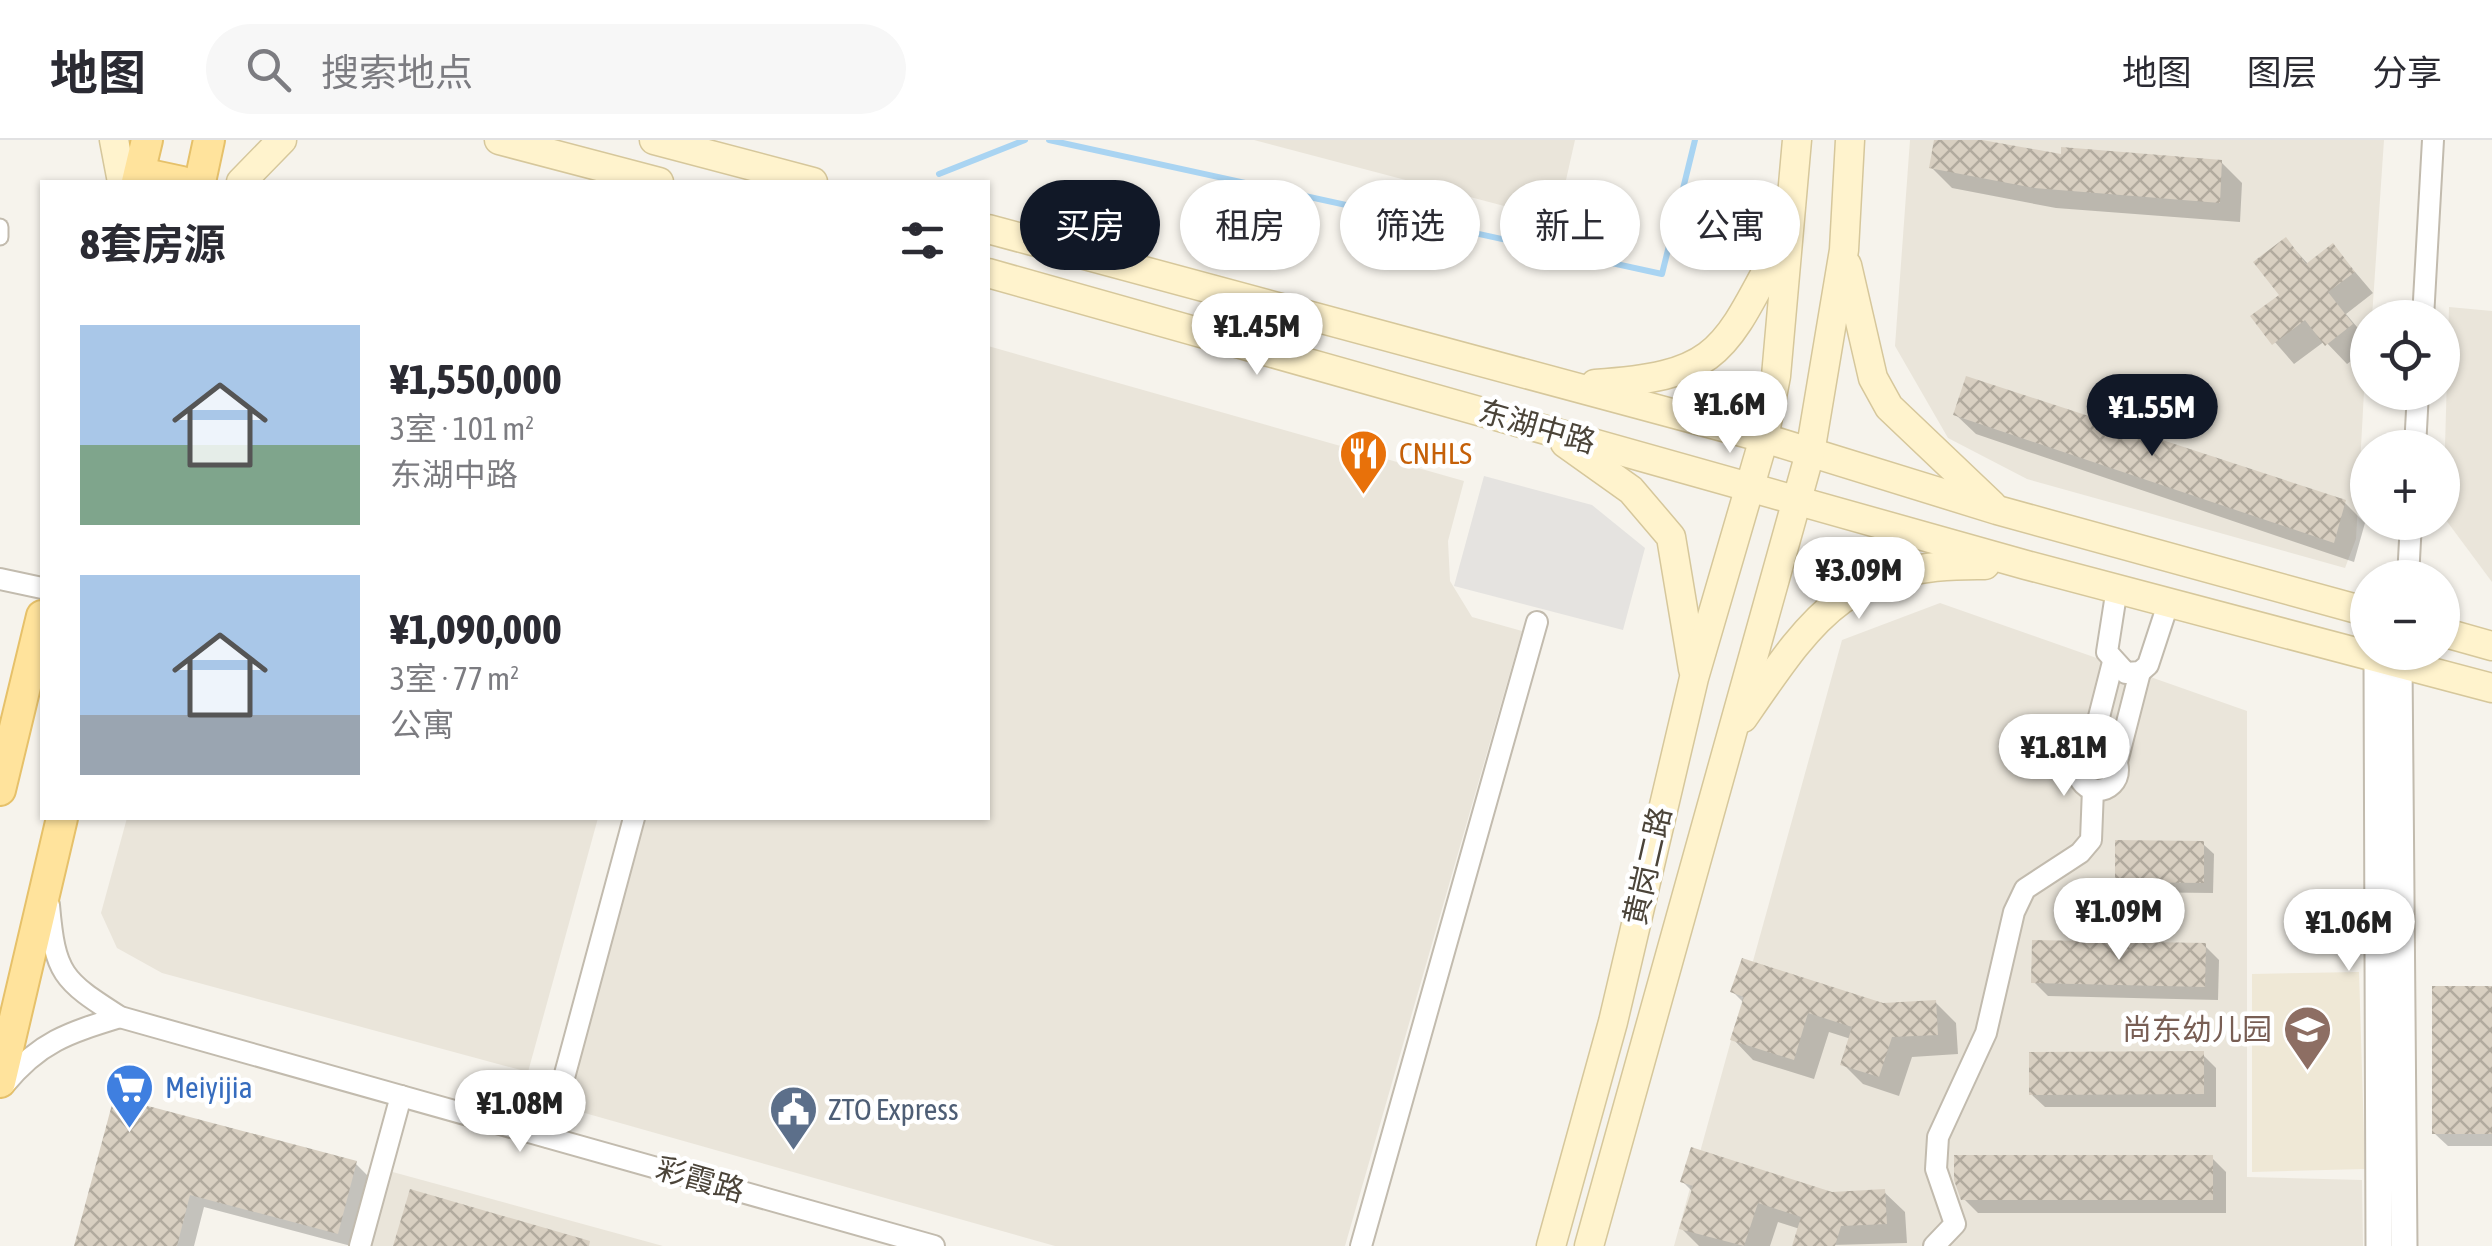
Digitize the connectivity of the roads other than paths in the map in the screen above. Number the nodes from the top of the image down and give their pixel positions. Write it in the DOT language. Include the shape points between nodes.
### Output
graph roads {
  1 [pos="114,140"];
  2 [pos="147,140"];
  3 [pos="209,140"];
  4 [pos="282,140"];
  5 [pos="499,140"];
  6 [pos="654,140"];
  7 [pos="1797,140"];
  8 [pos="1850,140"];
  9 [pos="2433,140"];
  10 [pos="133,179"];
  11 [pos="200,180"];
  12 [pos="243,180"];
  13 [pos="651,180"];
  14 [pos="806,180"];
  15 [pos="1792,180"];
  16 [pos="0,227"];
  17 [pos="990,230"];
  18 [pos="0,237"];
  19 [pos="1844,250"];
  20 [pos="1767,270"];
  21 [pos="1784,270"];
  22 [pos="990,273"];
  23 [pos="2423,300"];
  24 [pos="1508,368"];
  25 [pos="1571,385"];
  26 [pos="1495,414"];
  27 [pos="1543,428"];
  28 [pos="1764,438"];
  29 [pos="1810,452"];
  30 [pos="1752,488"];
  31 [pos="1797,501"];
  32 [pos="1997,510"];
  33 [pos="2076,532"];
  34 [pos="2026,566"];
  35 [pos="2066,576"];
  36 [pos="0,579"];
  37 [pos="40,588"];
  38 [pos="2116,588"];
  39 [pos="2169,601"];
  40 [pos="2350,607"];
  41 [pos="1537,622"];
  42 [pos="40,624"];
  43 [pos="2460,637"];
  44 [pos="2492,646"];
  45 [pos="2350,651"];
  46 [pos="2112,662"];
  47 [pos="2388,670"];
  48 [pos="2388,670"];
  49 [pos="2423,670"];
  50 [pos="2140,672"];
  51 [pos="1694,678"];
  52 [pos="2492,688"];
  53 [pos="1728,740"];
  54 [pos="2090,752"];
  55 [pos="2116,762"];
  56 [pos="0,790"];
  57 [pos="2094,790"];
  58 [pos="62,820"];
  59 [pos="633,820"];
  60 [pos="47,879"];
  61 [pos="120,1017"];
  62 [pos="0,1086"];
  63 [pos="401,1096"];
  64 [pos="548,1138"];
  65 [pos="360,1246"];
  66 [pos="934,1246"];
  67 [pos="1361,1246"];
  68 [pos="1550,1246"];
  69 [pos="1589,1246"];
  70 [pos="1934,1246"];
  71 [pos="2378,1246"];
  72 [pos="2404,1246"];
  1 -- 10 [label="main road"];
  2 -- 10 [label="main road"];
  3 -- 11 [label="main road"];
  4 -- 12 [label="main road"];
  5 -- 13 [label="main road"];
  6 -- 14 [label="main road"];
  7 -- 15 [label="main road, 黄岗二路"];
  8 -- 19 [label="main road"];
  9 -- 23 [label="street"];
  16 -- 18 [label="street"];
  17 -- 24 [label="main road, 东湖中路"];
  19 -- 29 [label="main road, 黄岗二路"];
  19 -- 32 [label="main road" via="1873,378 1890,407"];
  20 -- 25 [label="main road" via="1728,342 1704,360 1637,382"];
  21 -- 28 [label="main road, 黄岗二路"];
  22 -- 26 [label="main road, 东湖中路"];
  24 -- 25 [label="main road, 东湖中路"];
  24 -- 26 [label="main road"];
  25 -- 28 [label="main road, 东湖中路"];
  26 -- 27 [label="main road, 东湖中路"];
  27 -- 30 [label="main road, 东湖中路"];
  27 -- 51 [label="main road" via="1631,490 1671,537"];
  28 -- 29 [label="main road, 东湖中路"];
  28 -- 30 [label="main road, 黄岗二路"];
  29 -- 31 [label="main road, 黄岗二路"];
  29 -- 32 [label="main road, 东湖中路"];
  30 -- 31 [label="main road, 东湖中路"];
  30 -- 51 [label="main road, 黄岗二路"];
  31 -- 34 [label="main road, 东湖中路"];
  31 -- 53 [label="main road, 黄岗二路"];
  32 -- 33 [label="main road, 东湖中路"];
  33 -- 35 [label="main road"];
  33 -- 40 [label="main road, 东湖中路"];
  34 -- 35 [label="main road, 东湖中路"];
  34 -- 53 [label="main road" via="1946,564 1858,586 1810,625"];
  35 -- 38 [label="main road, 东湖中路"];
  36 -- 37 [label="street"];
  38 -- 39 [label="main road, 东湖中路"];
  38 -- 46 [label="street" via="2106,638"];
  39 -- 45 [label="main road, 东湖中路"];
  39 -- 50 [label="street" via="2154,654"];
  41 -- 67 [label="street"];
  42 -- 56 [label="main road"];
  43 -- 44 [label="main road"];
  46 -- 50 [label="street"];
  46 -- 54 [label="street"];
  47 -- 71 [label="street"];
  48 -- 72 [label="street"];
  49 -- 52 [label="main road, 东湖中路"];
  50 -- 55 [label="street"];
  51 -- 68 [label="main road, 黄岗二路" via="1613,1022"];
  53 -- 69 [label="main road, 黄岗二路"];
  54 -- 55 [label="street" via="2108,753"];
  54 -- 57 [label="street" via="2078,774"];
  55 -- 57 [label="street" via="2114,782"];
  57 -- 70 [label="street" via="2091,840 2025,889 2014,912 1986,1033 1938,1137 1936,1169 1955,1224"];
  58 -- 60 [label="main road"];
  59 -- 64 [label="street"];
  60 -- 61 [label="street" via="54,952 67,979"];
  60 -- 62 [label="main road"];
  61 -- 62 [label="street" via="57,1038"];
  61 -- 63 [label="street, 彩霞路"];
  63 -- 64 [label="street, 彩霞路"];
  63 -- 65 [label="street"];
  64 -- 66 [label="street, 彩霞路"];
}
